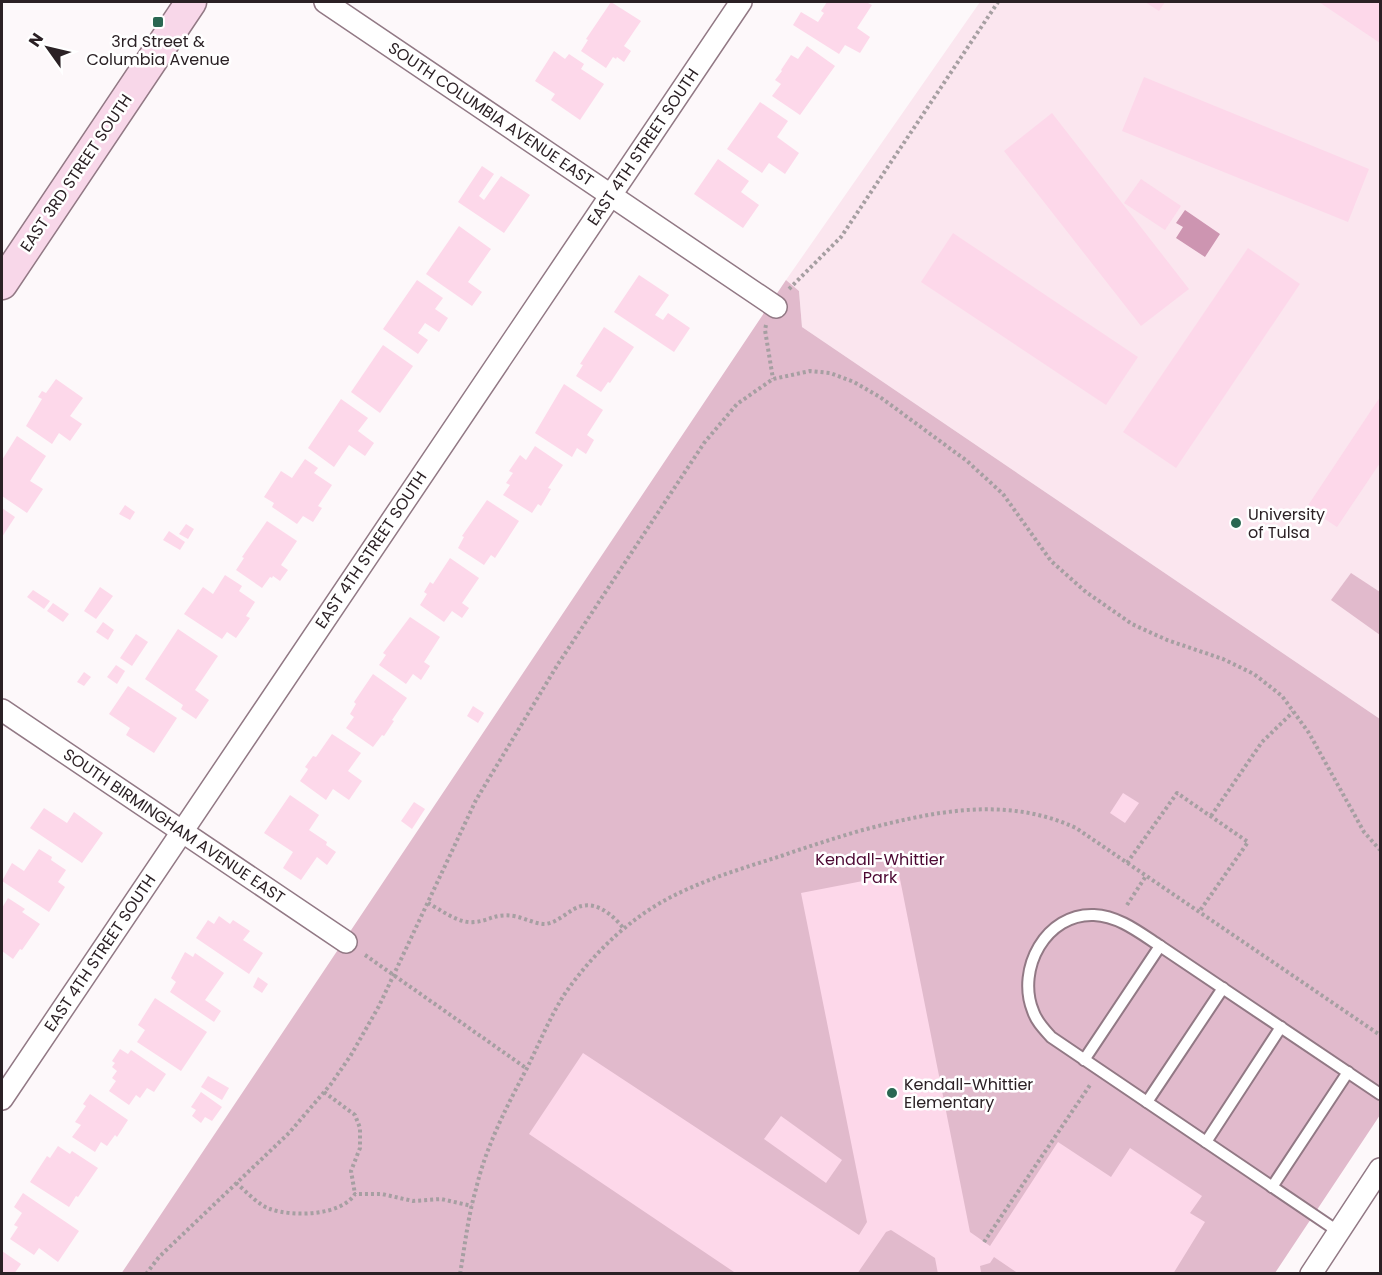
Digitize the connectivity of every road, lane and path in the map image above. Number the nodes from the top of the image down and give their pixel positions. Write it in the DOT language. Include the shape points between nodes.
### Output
graph roads {
  1 [pos="191,2"];
  2 [pos="325,2"];
  3 [pos="741,2"];
  4 [pos="998,2"];
  5 [pos="610,195"];
  6 [pos="2,284"];
  7 [pos="789,289"];
  8 [pos="776,307"];
  9 [pos="2,710"];
  10 [pos="1293,712"];
  11 [pos="1211,816"];
  12 [pos="182,832"];
  13 [pos="1380,850"];
  14 [pos="1127,863"];
  15 [pos="1146,876"];
  16 [pos="428,903"];
  17 [pos="1199,912"];
  18 [pos="1117,921"];
  19 [pos="624,929"];
  20 [pos="1160,946"];
  21 [pos="354,948"];
  22 [pos="393,975"];
  23 [pos="1223,988"];
  24 [pos="1281,1027"];
  25 [pos="1380,1035"];
  26 [pos="1084,1060"];
  27 [pos="526,1068"];
  28 [pos="1348,1072"];
  29 [pos="1090,1085"];
  30 [pos="324,1092"];
  31 [pos="1380,1094"];
  32 [pos="2,1099"];
  33 [pos="1147,1102"];
  34 [pos="1206,1142"];
  35 [pos="1380,1169"];
  36 [pos="236,1183"];
  37 [pos="1272,1187"];
  38 [pos="355,1194"];
  39 [pos="472,1206"];
  40 [pos="1339,1232"];
  41 [pos="984,1242"];
  42 [pos="146,1274"];
  43 [pos="460,1274"];
  44 [pos="1311,1274"];
  1 -- 6 [label="street, EAST 3RD STREET SOUTH"];
  2 -- 5 [label="street, SOUTH COLUMBIA AVENUE EAST"];
  3 -- 5 [label="street, EAST 4TH STREET SOUTH"];
  4 -- 7 [label="path" via="840,237"];
  5 -- 8 [label="street, SOUTH COLUMBIA AVENUE EAST"];
  5 -- 12 [label="street, EAST 4TH STREET SOUTH"];
  9 -- 12 [label="street, SOUTH BIRMINGHAM AVENUE EAST"];
  10 -- 11 [label="path" via="1262,742"];
  10 -- 13 [label="path" via="1309,733 1364,832"];
  10 -- 16 [label="path" via="1282,696 1254,674 1132,624 1086,592 1051,561 1003,494 967,461 880,397 830,373 810,371 773,379 737,404 704,443 558,664 476,800"];
  11 -- 14 [label="path" via="1176,793"];
  11 -- 17 [label="path" via="1248,842"];
  12 -- 21 [label="street, SOUTH BIRMINGHAM AVENUE EAST"];
  12 -- 32 [label="street, EAST 4TH STREET SOUTH"];
  14 -- 15 [label="path"];
  14 -- 19 [label="path" via="1059,820 985,808 948,812 896,821 735,870 677,894"];
  15 -- 17 [label="path"];
  15 -- 18 [label="path"];
  16 -- 19 [label="path" via="464,921 475,922 496,915 548,924 589,905 604,909"];
  16 -- 22 [label="path"];
  17 -- 25 [label="path"];
  18 -- 20 [label="lane"];
  18 -- 26 [label="lane" via="1095,915 1073,918 1053,929 1032,957 1028,979 1033,1012 1051,1037"];
  19 -- 27 [label="path" via="564,996"];
  20 -- 23 [label="lane"];
  20 -- 26 [label="lane"];
  21 -- 22 [label="path"];
  22 -- 27 [label="path"];
  22 -- 30 [label="path" via="351,1055"];
  23 -- 24 [label="lane"];
  23 -- 33 [label="lane"];
  24 -- 28 [label="lane"];
  24 -- 34 [label="lane"];
  26 -- 33 [label="lane"];
  27 -- 39 [label="path" via="490,1143"];
  28 -- 31 [label="lane"];
  28 -- 37 [label="lane"];
  29 -- 41 [label="path"];
  30 -- 36 [label="path" via="289,1133"];
  30 -- 38 [label="path" via="355,1115 360,1128 360,1148 351,1171"];
  33 -- 34 [label="lane"];
  34 -- 37 [label="lane"];
  35 -- 40 [label="street"];
  36 -- 38 [label="path" via="269,1209 297,1213 340,1207"];
  36 -- 42 [label="path"];
  37 -- 40 [label="lane"];
  38 -- 39 [label="path" via="382,1194 412,1201 441,1199"];
  39 -- 43 [label="path"];
  40 -- 44 [label="street"];
}
